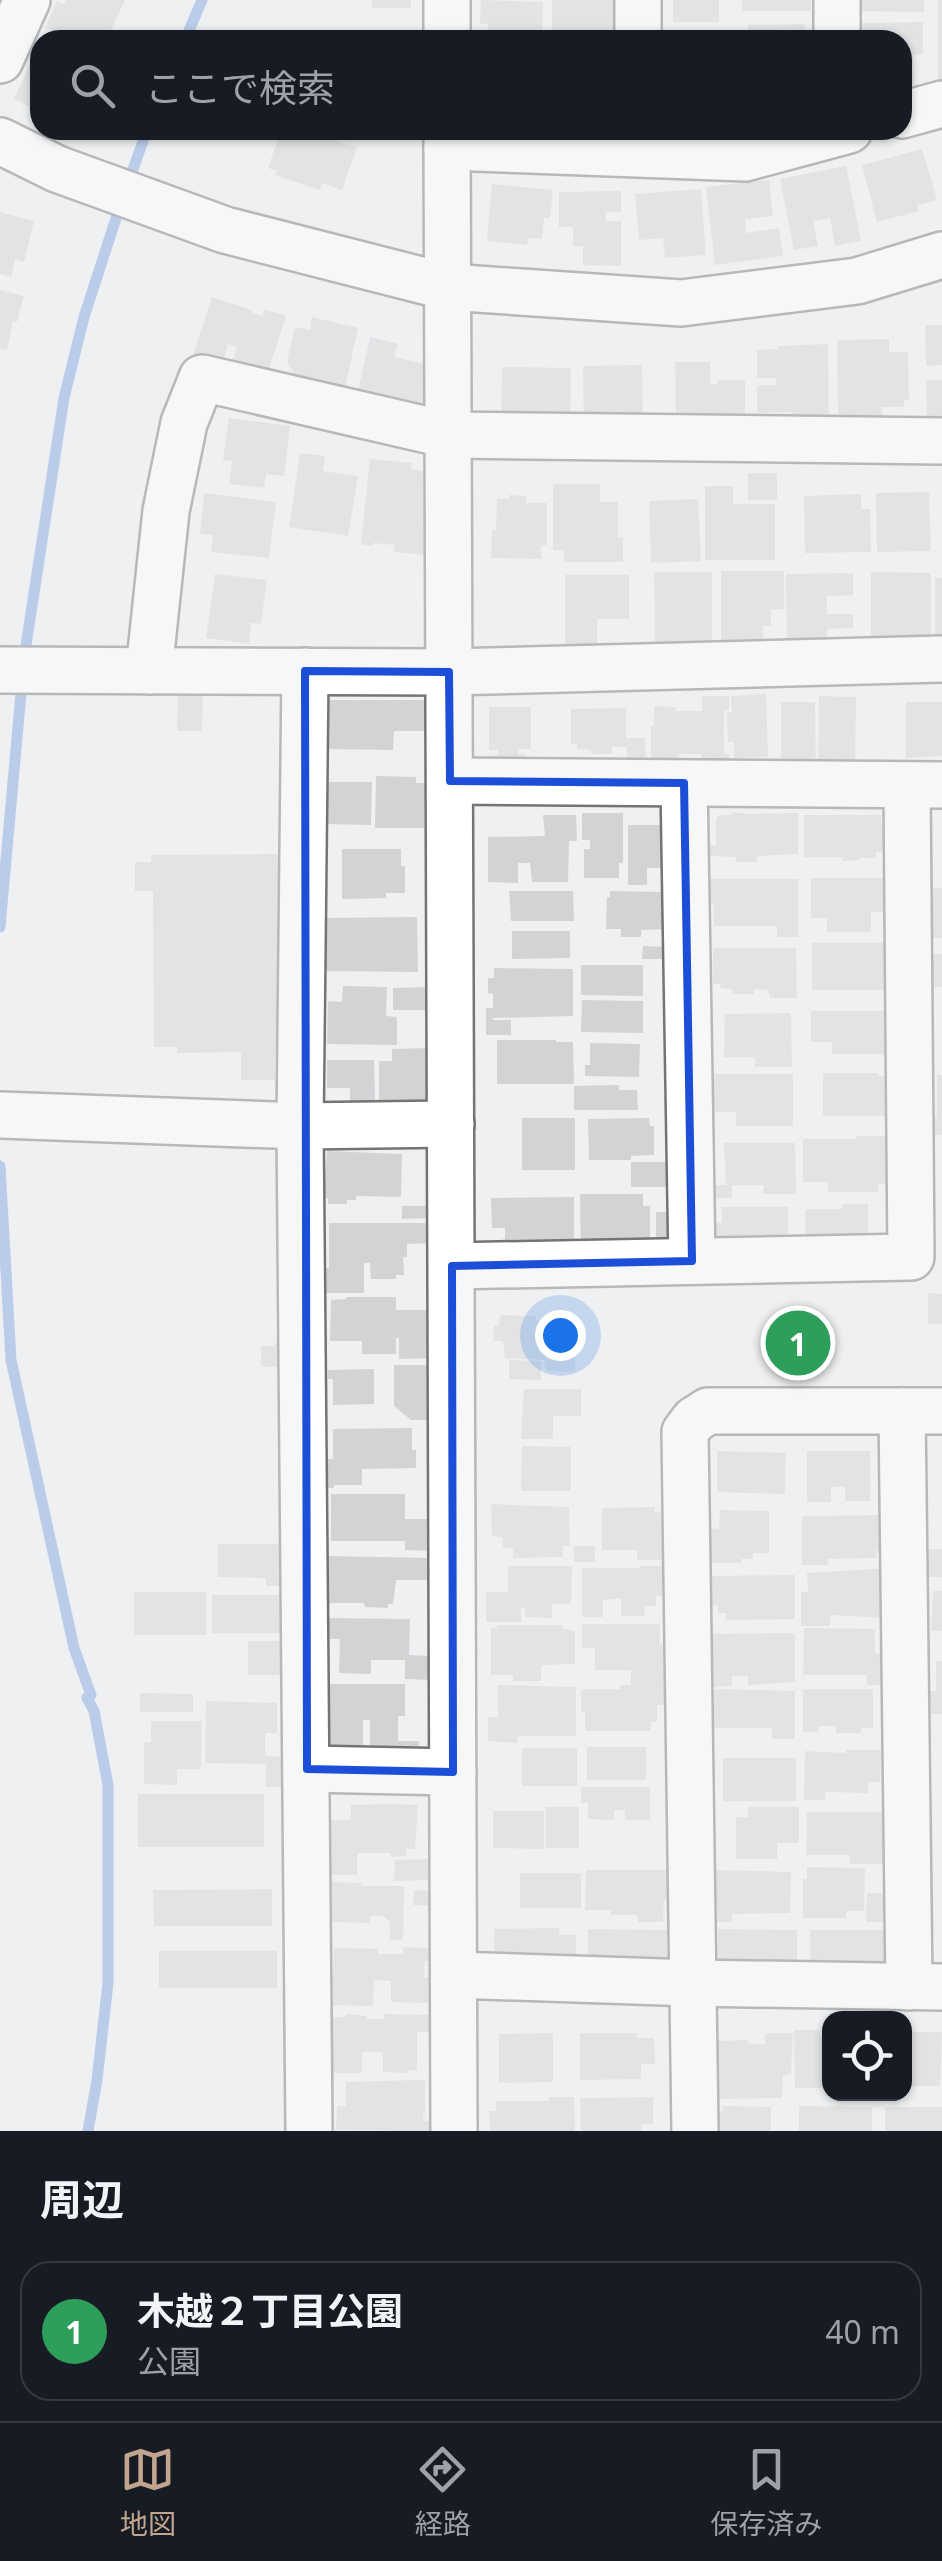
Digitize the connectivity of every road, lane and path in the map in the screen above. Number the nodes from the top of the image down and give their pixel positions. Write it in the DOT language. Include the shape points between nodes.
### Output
graph roads {
  1 [pos="27,0"];
  2 [pos="447,0"];
  3 [pos="638,0"];
  4 [pos="837,0"];
  5 [pos="447,30"];
  6 [pos="638,30"];
  7 [pos="837,30"];
  8 [pos="0,60"];
  9 [pos="942,104"];
  10 [pos="912,112"];
  11 [pos="447,140"];
  12 [pos="511,140"];
  13 [pos="810,140"];
  14 [pos="0,141"];
  15 [pos="638,142"];
  16 [pos="942,255"];
  17 [pos="448,287"];
  18 [pos="449,436"];
  19 [pos="942,440"];
  20 [pos="942,659"];
  21 [pos="0,670"];
  22 [pos="149,671"];
  23 [pos="305,671"];
  24 [pos="449,672"];
  25 [pos="450,781"];
  26 [pos="684,783"];
  27 [pos="925,785"];
  28 [pos="0,1115"];
  29 [pos="451,1124"];
  30 [pos="300,1126"];
  31 [pos="692,1261"];
  32 [pos="452,1266"];
  33 [pos="922,1411"];
  34 [pos="307,1769"];
  35 [pos="454,1772"];
  36 [pos="454,1974"];
  37 [pos="693,1983"];
  38 [pos="925,1987"];
  39 [pos="308,2131"];
  40 [pos="454,2131"];
  41 [pos="695,2131"];
  1 -- 8 [label="street"];
  2 -- 5 [label="street"];
  3 -- 6 [label="street"];
  4 -- 7 [label="street"];
  9 -- 10 [label="street"];
  11 -- 17 [label="street"];
  12 -- 15 [label="street"];
  13 -- 15 [label="street" via="745,158"];
  14 -- 17 [label="street" via="224,230"];
  16 -- 17 [label="street" via="857,281 681,303"];
  17 -- 18 [label="street"];
  18 -- 19 [label="street"];
  18 -- 22 [label="street" via="202,378 184,423 166,511"];
  18 -- 24 [label="street"];
  20 -- 24 [label="street"];
  21 -- 22 [label="street"];
  22 -- 23 [label="street"];
  23 -- 24 [label="street"];
  23 -- 30 [label="street"];
  24 -- 25 [label="street"];
  25 -- 26 [label="street"];
  25 -- 29 [label="street"];
  26 -- 27 [label="street"];
  26 -- 31 [label="street"];
  27 -- 31 [label="street" via="911,1257"];
  28 -- 30 [label="street"];
  29 -- 30 [label="street"];
  29 -- 32 [label="street"];
  30 -- 34 [label="street"];
  31 -- 32 [label="street"];
  32 -- 35 [label="street"];
  33 -- 37 [label="street" via="708,1411 685,1432"];
  33 -- 38 [label="street"];
  34 -- 35 [label="street"];
  34 -- 39 [label="street"];
  35 -- 36 [label="street"];
  36 -- 37 [label="street"];
  36 -- 40 [label="street"];
  37 -- 38 [label="street"];
  37 -- 41 [label="street"];
}
